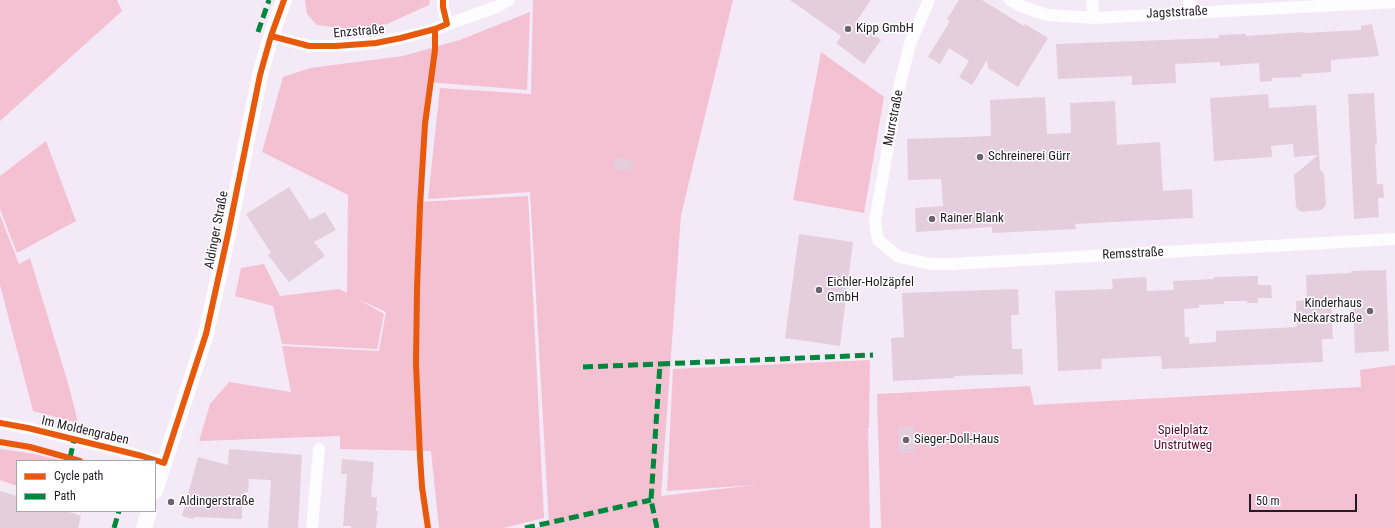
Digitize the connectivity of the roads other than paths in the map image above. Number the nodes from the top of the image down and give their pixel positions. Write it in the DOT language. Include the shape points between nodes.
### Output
graph roads {
  1 [pos="284,0"];
  2 [pos="443,0"];
  3 [pos="509,0"];
  4 [pos="929,0"];
  5 [pos="1010,0"];
  6 [pos="1092,0"];
  7 [pos="1190,0"];
  8 [pos="1395,2"];
  9 [pos="1294,4"];
  10 [pos="1191,13"];
  11 [pos="1094,18"];
  12 [pos="447,24"];
  13 [pos="271,36"];
  14 [pos="1395,239"];
  15 [pos="878,240"];
  16 [pos="0,423"];
  17 [pos="319,448"];
  18 [pos="155,460"];
  19 [pos="156,460"];
  20 [pos="164,463"];
  21 [pos="156,488"];
  22 [pos="149,512"];
  23 [pos="144,528"];
  24 [pos="312,528"];
  1 -- 13 [label="main road, Aldinger Straße"];
  2 -- 12 [label="street"];
  3 -- 12 [label="street, Enzstraße"];
  4 -- 15 [label="street, Murrstraße" via="910,44 897,96 875,221"];
  5 -- 11 [label="street, Jagststraße" via="1047,15"];
  6 -- 11 [label="street"];
  7 -- 10 [label="street"];
  8 -- 9 [label="street, Jagststraße"];
  9 -- 10 [label="street, Jagststraße"];
  10 -- 11 [label="street, Jagststraße"];
  12 -- 13 [label="street, Enzstraße" via="434,30 376,43 336,46 309,46"];
  13 -- 20 [label="main road, Aldinger Straße" via="253,104 206,334"];
  14 -- 15 [label="street, Remsstraße" via="953,264 930,264 899,256"];
  16 -- 18 [label="street, Im Moldengraben"];
  17 -- 24 [label="street"];
  19 -- 20 [label="street, Im Moldengraben"];
  20 -- 21 [label="main road, Aldinger Straße"];
  22 -- 23 [label="main road"];
}
